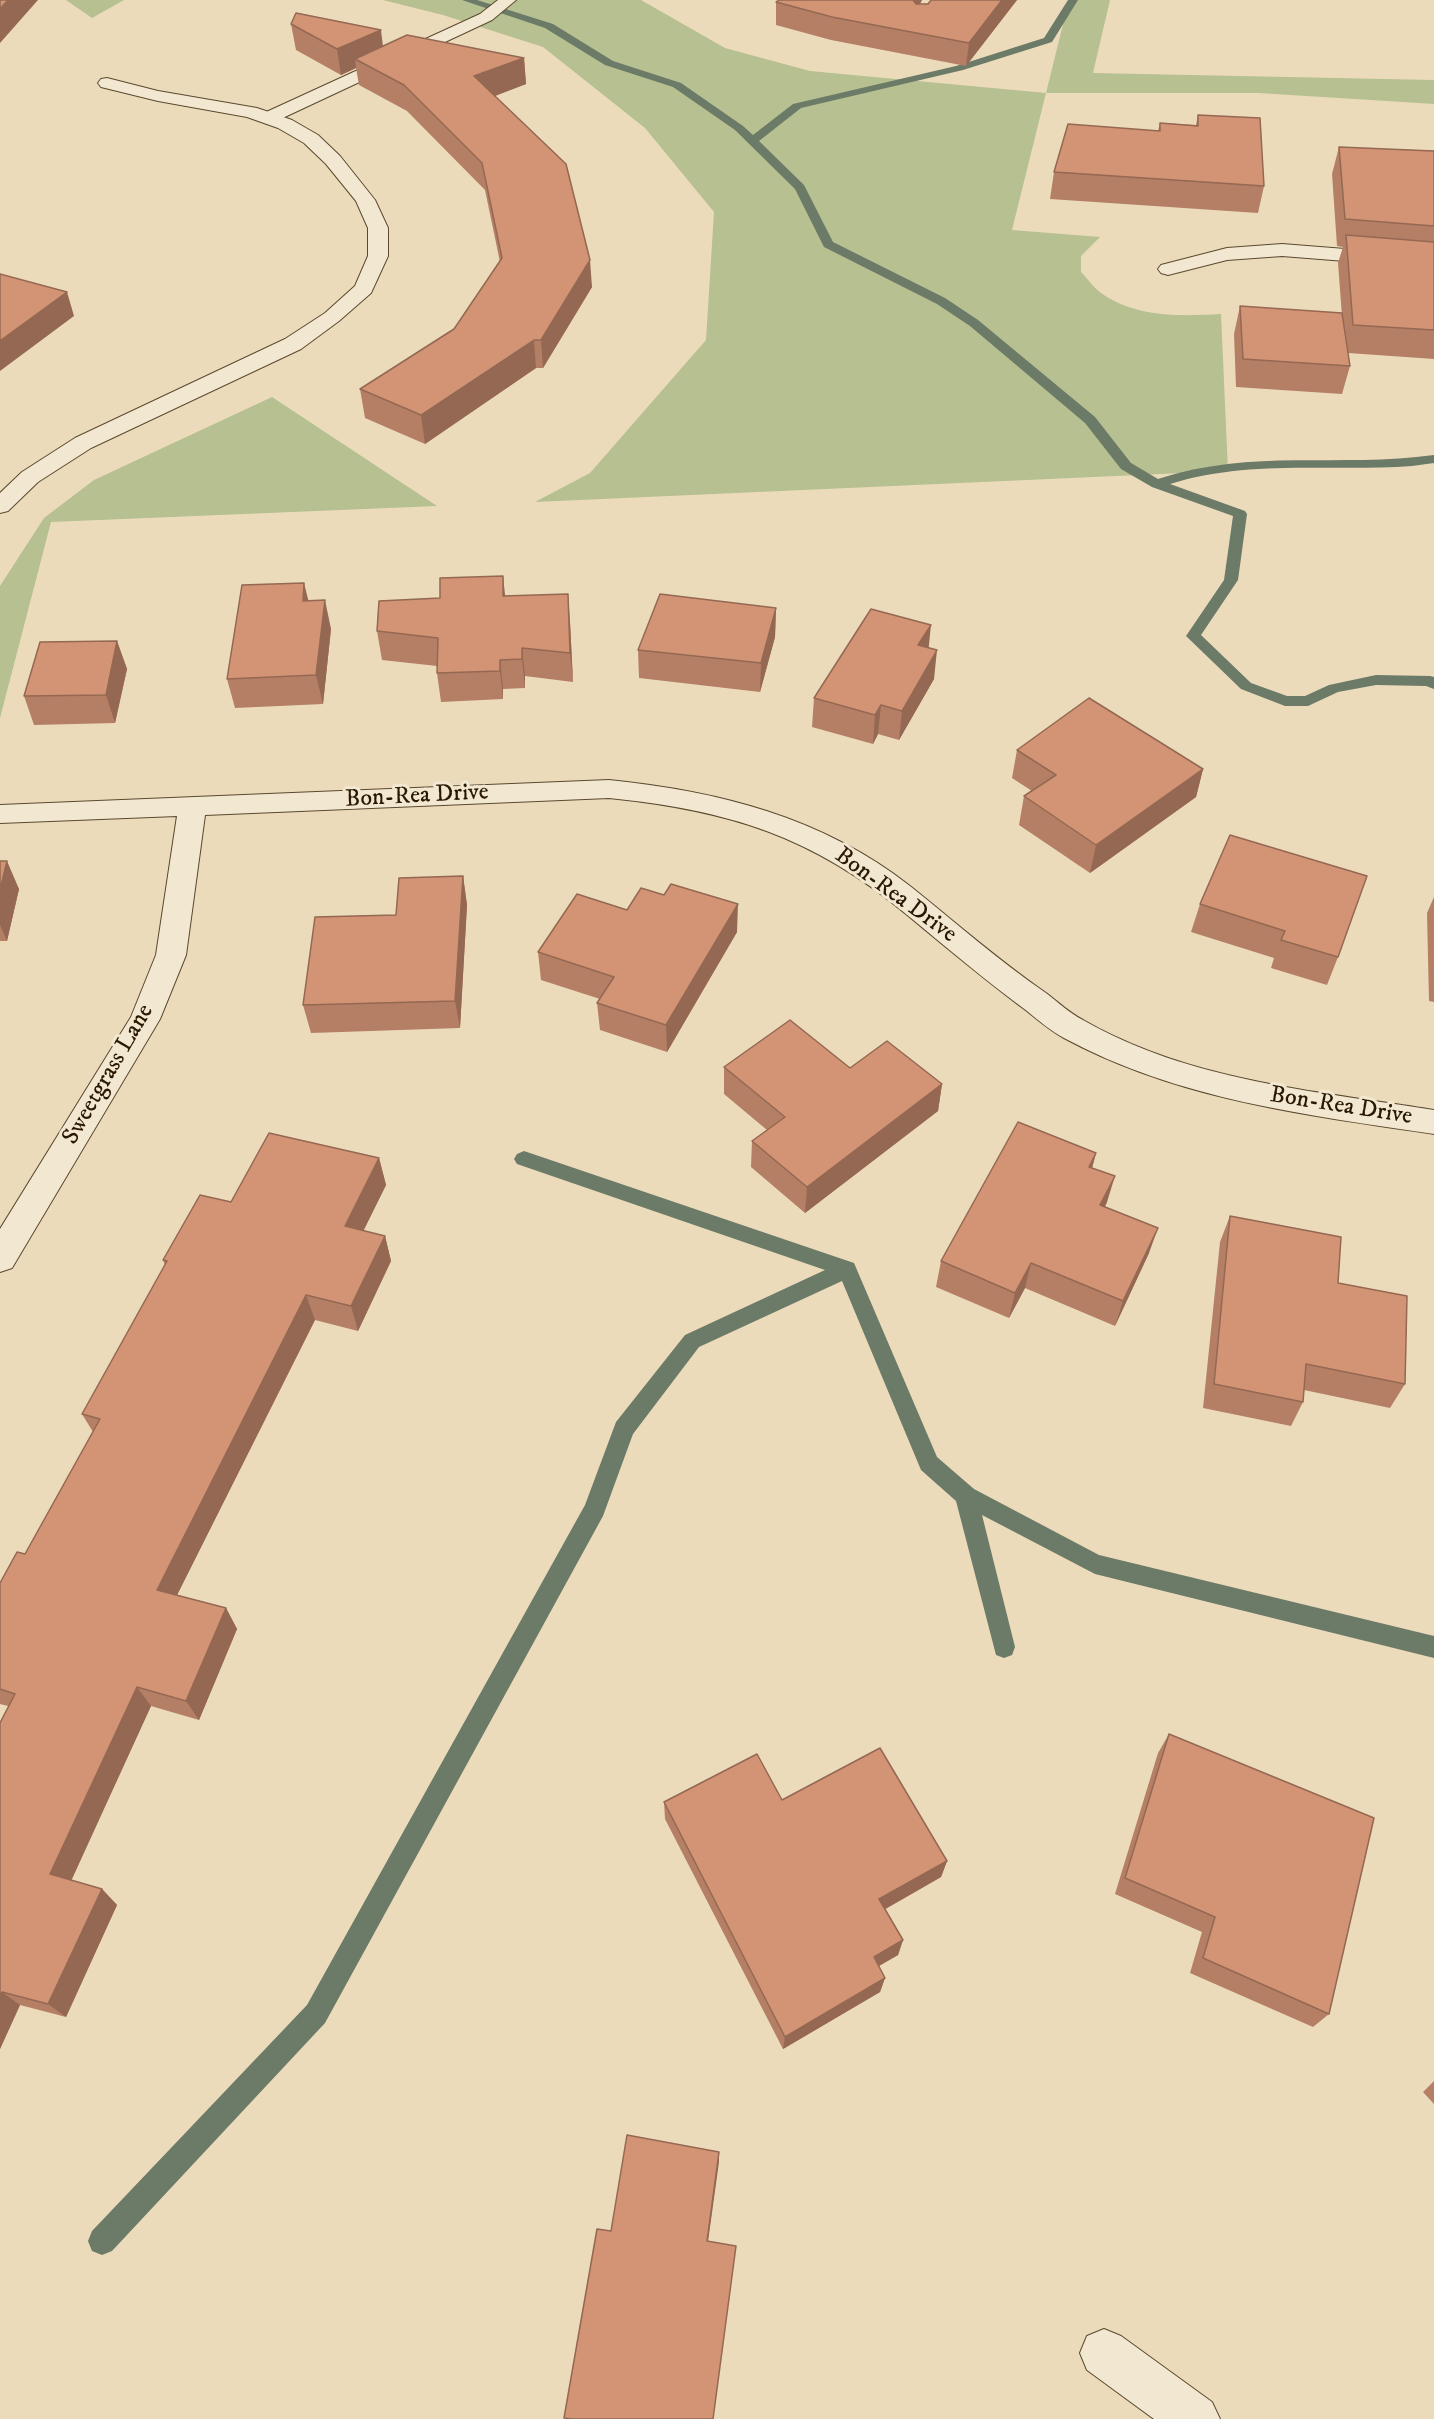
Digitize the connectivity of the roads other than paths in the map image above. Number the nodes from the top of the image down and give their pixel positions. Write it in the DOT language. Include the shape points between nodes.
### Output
graph roads {
  1 [pos="508,0"];
  2 [pos="107,83"];
  3 [pos="268,118"];
  4 [pos="1434,262"];
  5 [pos="1168,270"];
  6 [pos="0,506"];
  7 [pos="192,807"];
  8 [pos="0,814"];
  9 [pos="1434,1122"];
  10 [pos="0,1258"];
  11 [pos="1104,2353"];
  12 [pos="1195,2419"];
  1 -- 3 [label="lane" via="486,17"];
  2 -- 3 [label="street" via="251,111"];
  3 -- 6 [label="street" via="311,139 365,200 378,228 378,256 364,289 293,344 83,443 30,477"];
  4 -- 5 [label="street" via="1282,250 1227,254"];
  7 -- 8 [label="street, Bon-Rea Drive"];
  7 -- 9 [label="street, Bon-Rea Drive" via="609,789 667,794 722,805 775,821 848,857 1073,1029 1147,1065 1232,1090"];
  7 -- 10 [label="street, Sweetgrass Lane" via="171,955 146,1019"];
  11 -- 12 [label="street"];
}
